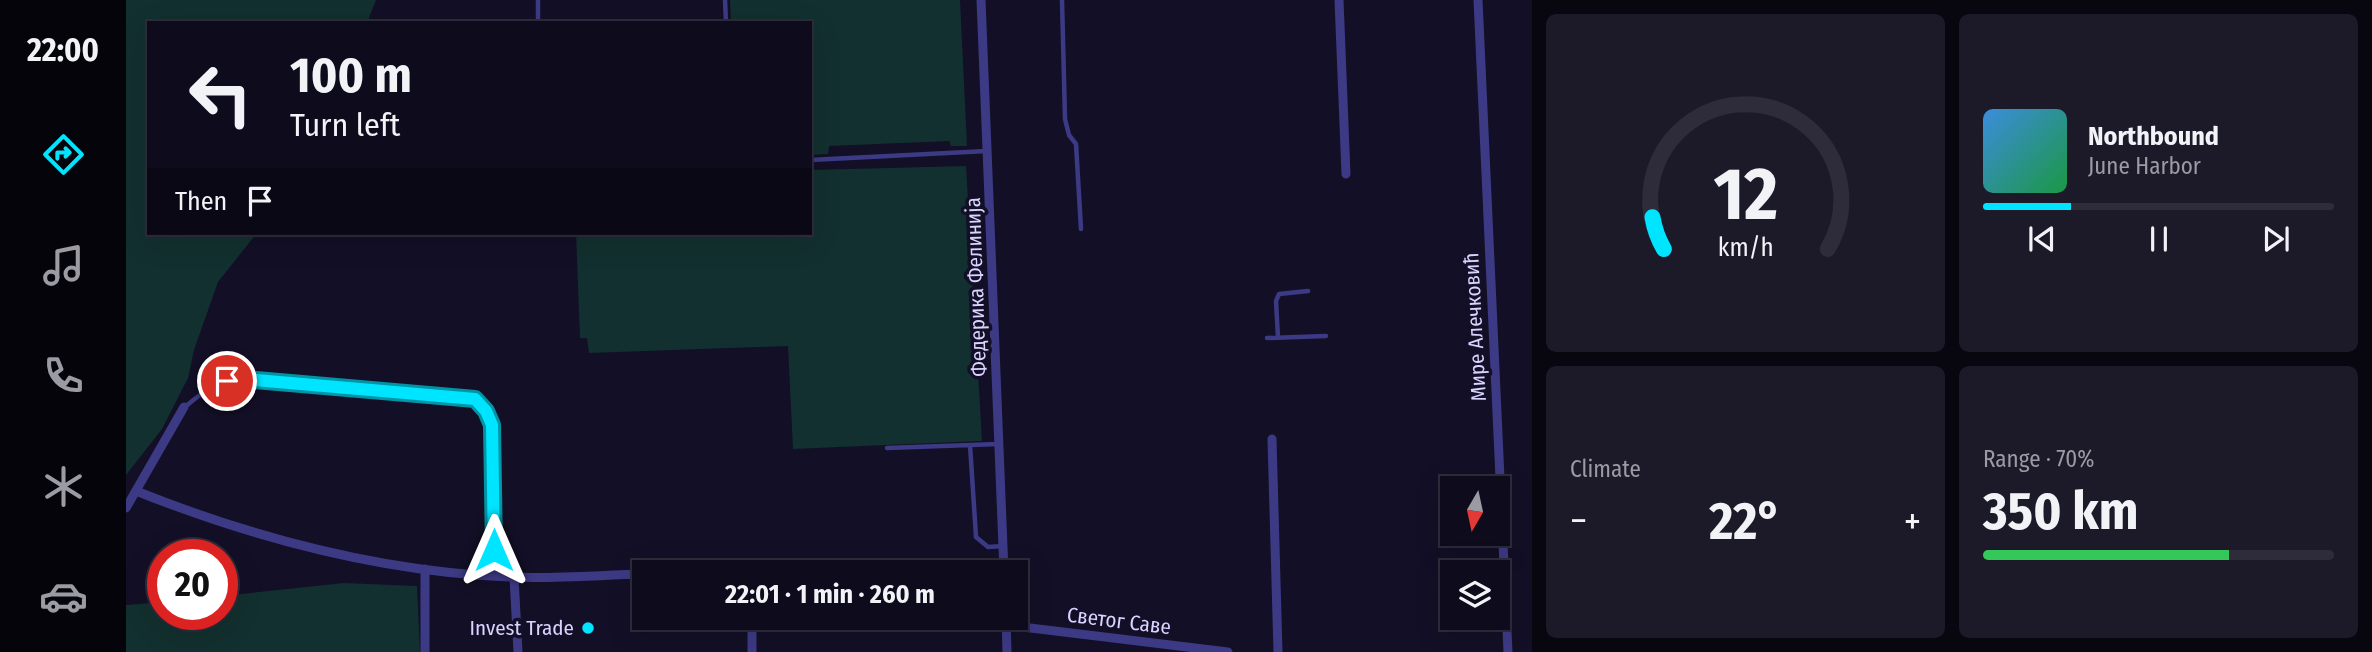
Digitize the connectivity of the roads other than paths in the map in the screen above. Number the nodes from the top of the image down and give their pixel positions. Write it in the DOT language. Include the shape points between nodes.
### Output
graph roads {
  1 [pos="538,0"];
  2 [pos="725,0"];
  3 [pos="981,0"];
  4 [pos="1062,0"];
  5 [pos="1339,0"];
  6 [pos="1478,0"];
  7 [pos="538,21"];
  8 [pos="726,21"];
  9 [pos="988,151"];
  10 [pos="812,160"];
  11 [pos="1346,174"];
  12 [pos="1081,229"];
  13 [pos="1308,291"];
  14 [pos="1326,336"];
  15 [pos="1267,338"];
  16 [pos="1278,338"];
  17 [pos="184,407"];
  18 [pos="1272,439"];
  19 [pos="1000,444"];
  20 [pos="970,445"];
  21 [pos="887,448"];
  22 [pos="136,491"];
  23 [pos="126,508"];
  24 [pos="1003,546"];
  25 [pos="1002,560"];
  26 [pos="425,569"];
  27 [pos="632,574"];
  28 [pos="495,576"];
  29 [pos="514,577"];
  30 [pos="1028,624"];
  31 [pos="752,630"];
  32 [pos="1006,630"];
  33 [pos="425,652"];
  34 [pos="518,652"];
  35 [pos="752,652"];
  36 [pos="1007,652"];
  37 [pos="1228,652"];
  38 [pos="1278,652"];
  39 [pos="1508,652"];
  1 -- 7 [label="lane"];
  2 -- 8 [label="lane"];
  3 -- 9 [label="street, Федерика Фелинија"];
  4 -- 12 [label="lane" via="1065,119 1076,144"];
  5 -- 11 [label="street"];
  6 -- 39 [label="street, Мире Алечковић"];
  9 -- 10 [label="lane"];
  9 -- 19 [label="street, Федерика Фелинија"];
  13 -- 16 [label="lane" via="1279,294"];
  14 -- 16 [label="lane"];
  15 -- 16 [label="lane"];
  17 -- 22 [label="street"];
  17 -- 28 [label="lane" via="215,386 244,379 475,399 492,425"];
  18 -- 38 [label="street"];
  19 -- 20 [label="lane"];
  19 -- 24 [label="street, Федерика Фелинија"];
  20 -- 21 [label="lane"];
  20 -- 24 [label="lane" via="976,537 988,547"];
  22 -- 23 [label="street"];
  22 -- 26 [label="street" via="282,541"];
  24 -- 25 [label="street, Федерика Фелинија"];
  26 -- 28 [label="street"];
  26 -- 33 [label="street"];
  27 -- 29 [label="street"];
  28 -- 29 [label="street"];
  29 -- 34 [label="street"];
  30 -- 37 [label="street, Светог Саве"];
  31 -- 35 [label="street"];
  32 -- 36 [label="street"];
}
